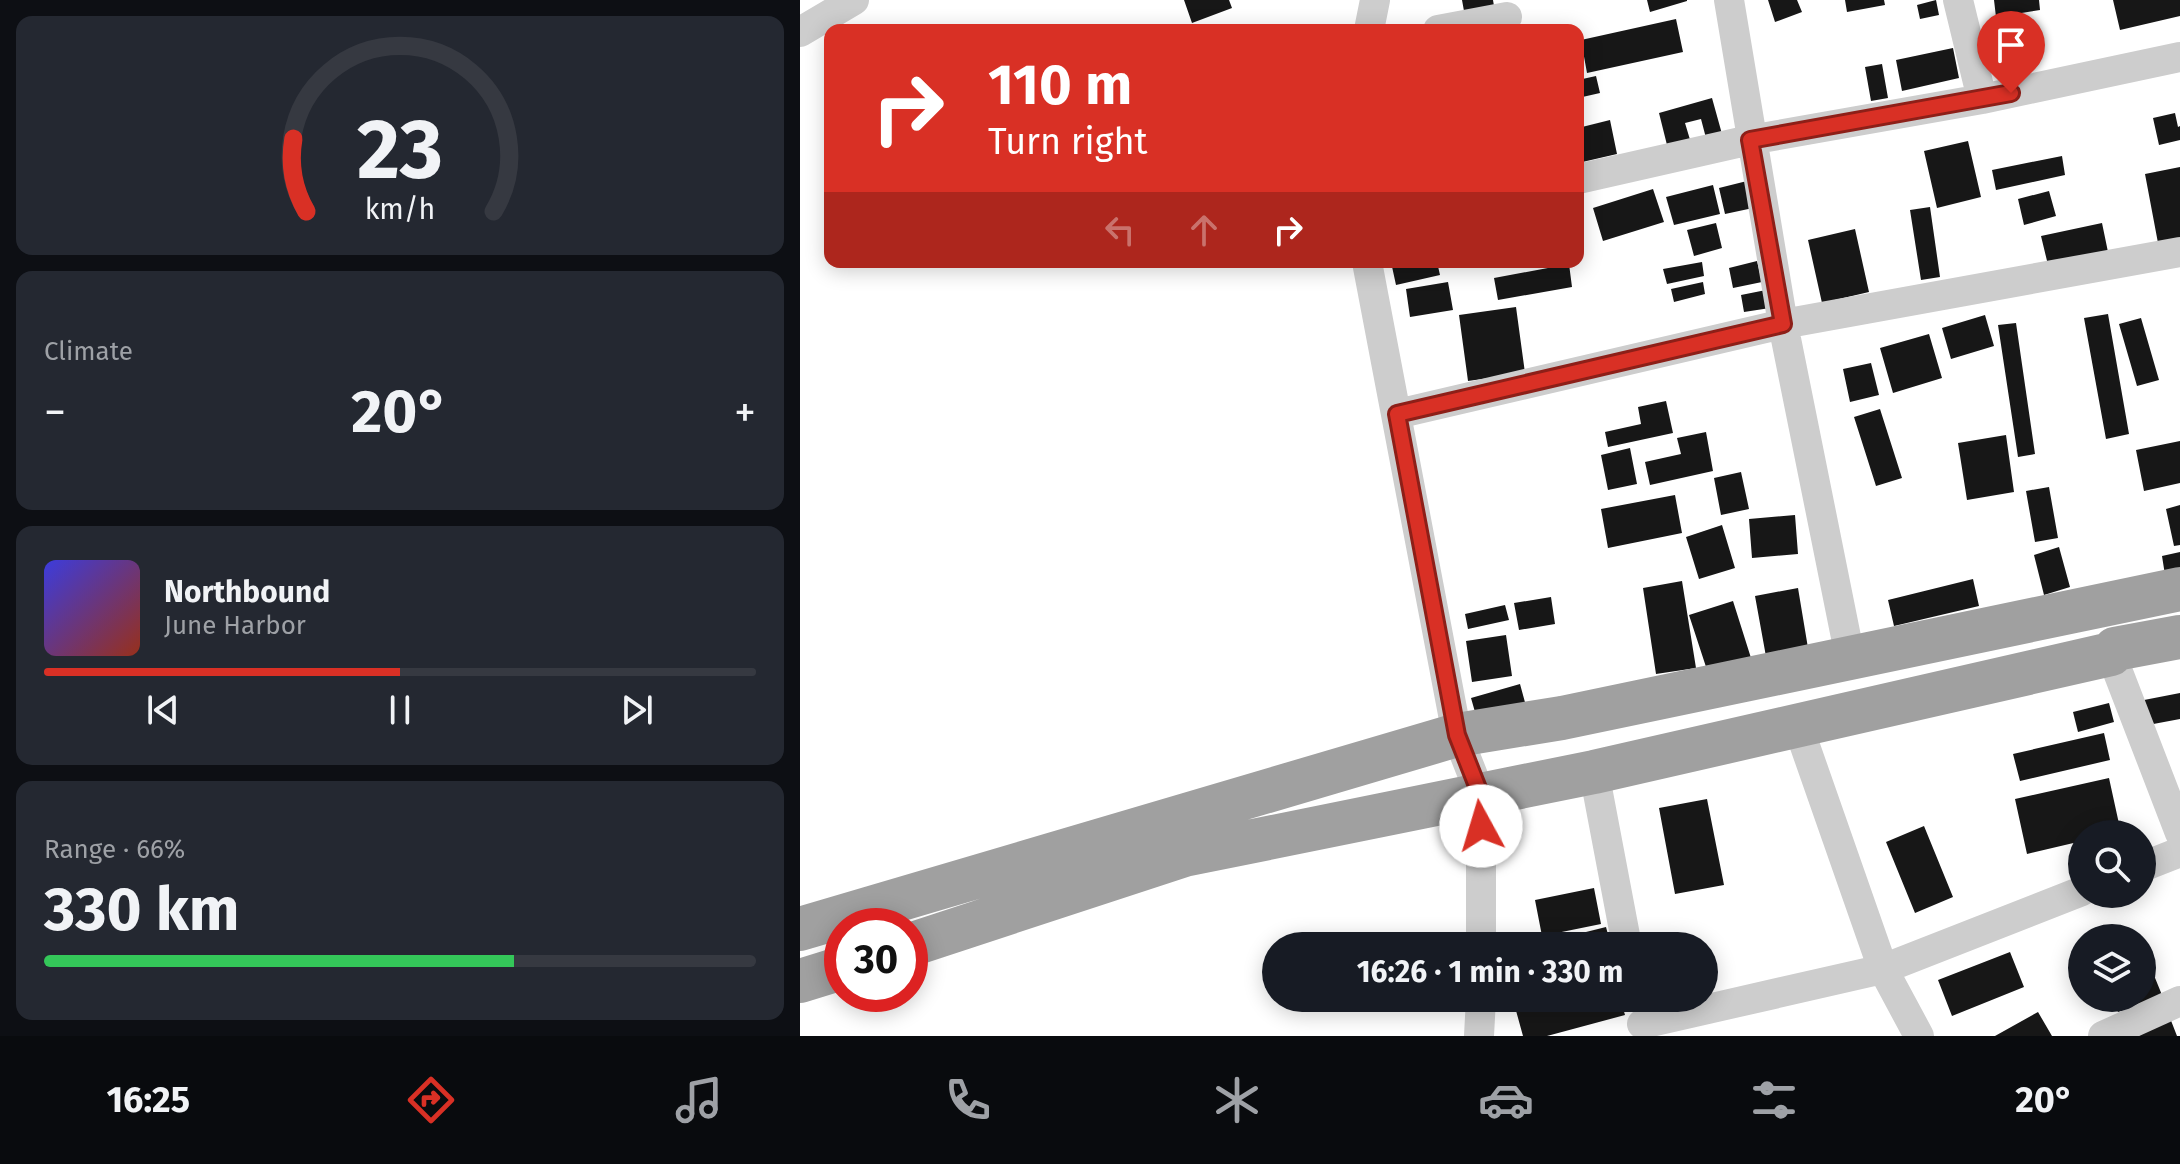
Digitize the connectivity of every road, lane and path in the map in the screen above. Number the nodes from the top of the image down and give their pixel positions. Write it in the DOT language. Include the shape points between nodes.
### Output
graph roads {
  1 [pos="854,0"];
  2 [pos="1375,0"];
  3 [pos="1729,0"];
  4 [pos="1958,0"];
  5 [pos="1507,16"];
  6 [pos="1370,24"];
  7 [pos="1468,24"];
  8 [pos="800,32"];
  9 [pos="2180,57"];
  10 [pos="1982,99"];
  11 [pos="1750,140"];
  12 [pos="1584,178"];
  13 [pos="2180,252"];
  14 [pos="1368,268"];
  15 [pos="1783,324"];
  16 [pos="1397,414"];
  17 [pos="2180,589"];
  18 [pos="2180,637"];
  19 [pos="2111,654"];
  20 [pos="1850,657"];
  21 [pos="1798,726"];
  22 [pos="1457,735"];
  23 [pos="1594,772"];
  24 [pos="1481,796"];
  25 [pos="2180,833"];
  26 [pos="2180,852"];
  27 [pos="2156,861"];
  28 [pos="2068,896"];
  29 [pos="800,929"];
  30 [pos="1481,932"];
  31 [pos="1624,932"];
  32 [pos="928,939"];
  33 [pos="1883,969"];
  34 [pos="824,974"];
  35 [pos="800,981"];
  36 [pos="2180,1001"];
  37 [pos="1480,1012"];
  38 [pos="1641,1019"];
  39 [pos="1479,1036"];
  40 [pos="1919,1036"];
  41 [pos="2103,1036"];
  1 -- 8 [label="street"];
  2 -- 6 [label="street"];
  3 -- 11 [label="street"];
  4 -- 10 [label="street"];
  5 -- 7 [label="street"];
  9 -- 10 [label="street"];
  10 -- 11 [label="street"];
  11 -- 12 [label="street"];
  11 -- 15 [label="street"];
  13 -- 15 [label="street"];
  14 -- 16 [label="street"];
  15 -- 16 [label="street"];
  15 -- 20 [label="street"];
  16 -- 22 [label="street"];
  17 -- 20 [label="highway"];
  18 -- 19 [label="highway"];
  19 -- 21 [label="highway"];
  19 -- 25 [label="street"];
  20 -- 22 [label="highway"];
  21 -- 23 [label="highway"];
  21 -- 33 [label="street"];
  22 -- 24 [label="street"];
  22 -- 29 [label="highway"];
  23 -- 24 [label="highway"];
  23 -- 31 [label="street"];
  24 -- 30 [label="street"];
  24 -- 32 [label="highway" via="1184,855"];
  26 -- 27 [label="street"];
  28 -- 33 [label="street"];
  33 -- 38 [label="street"];
  33 -- 40 [label="street"];
  34 -- 35 [label="highway"];
  36 -- 41 [label="street"];
  37 -- 39 [label="street"];
}
